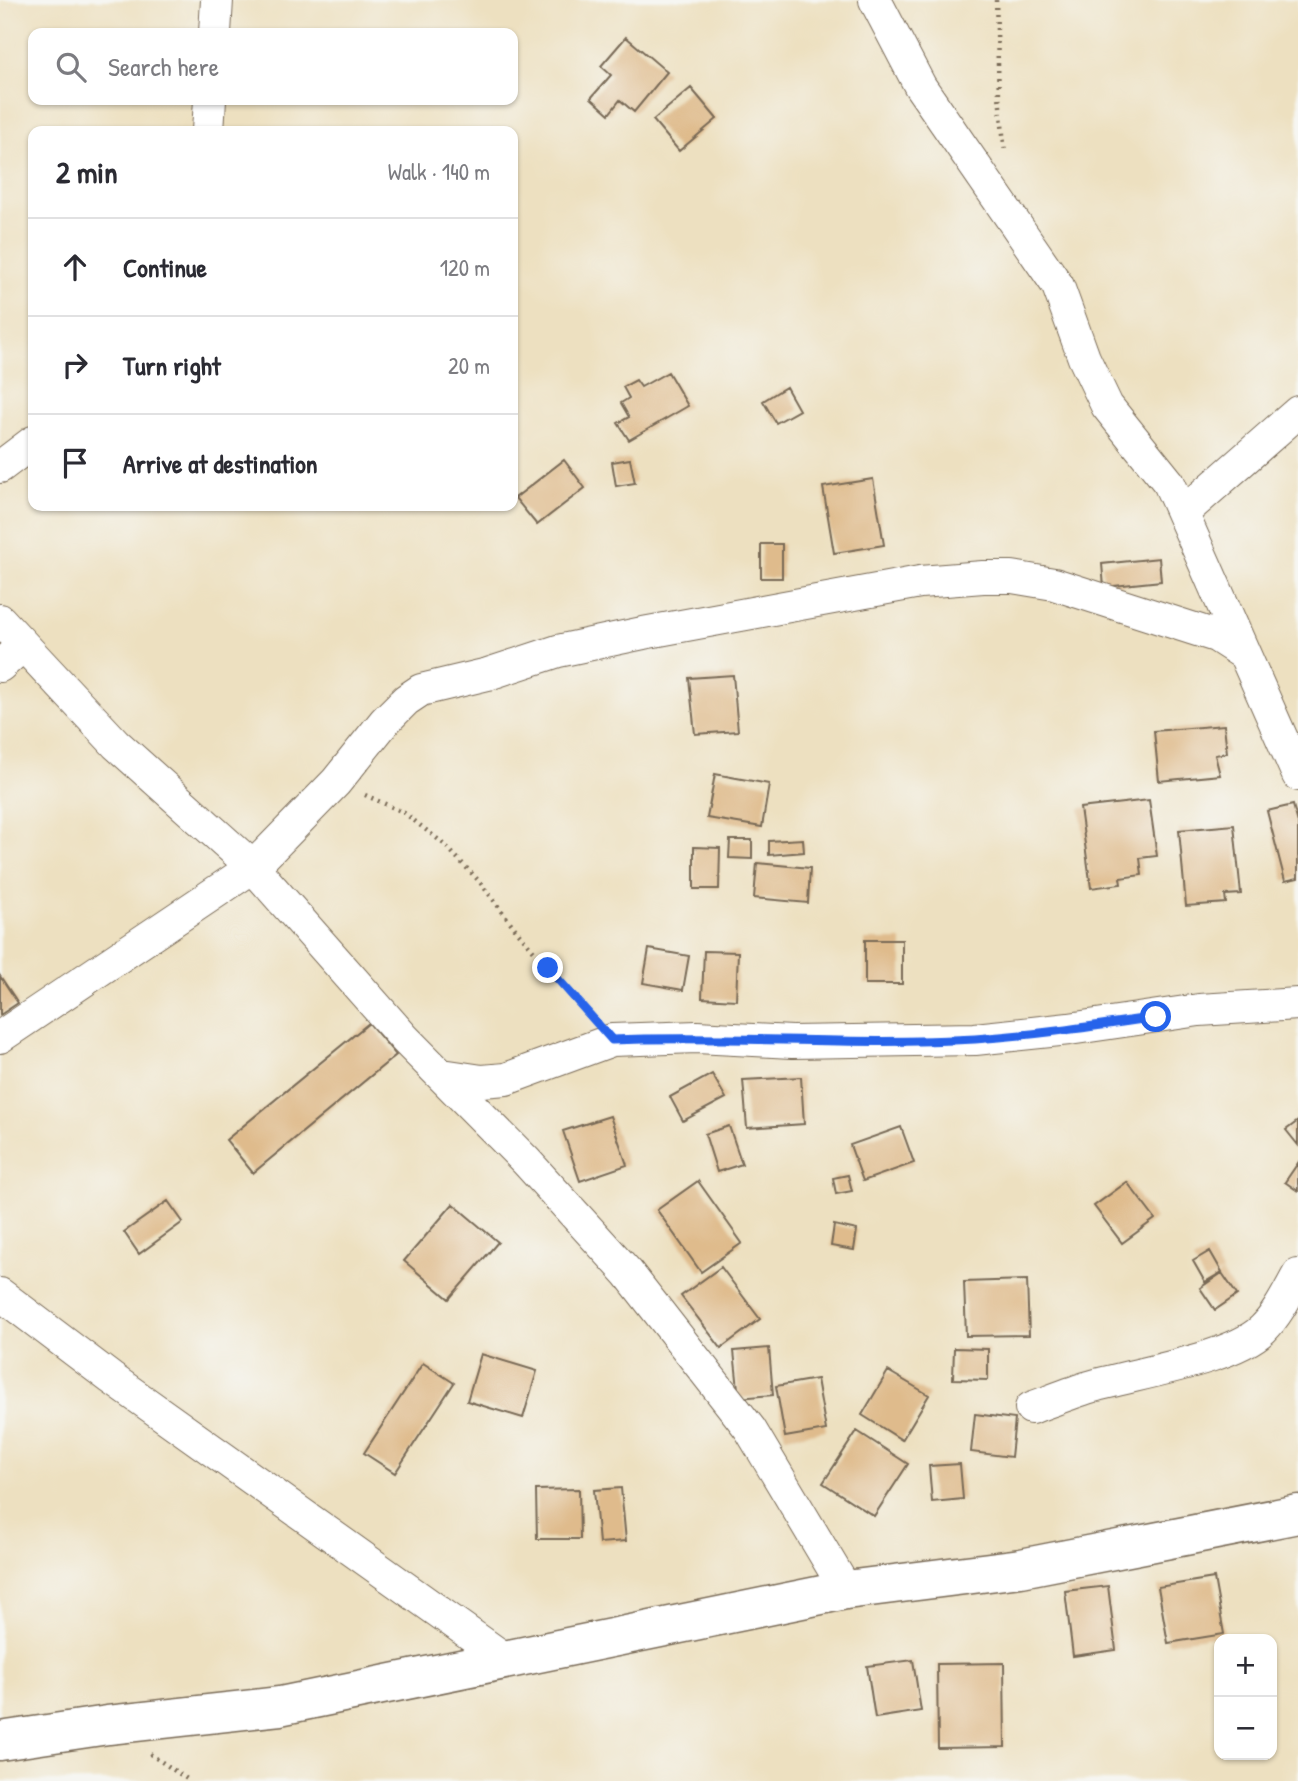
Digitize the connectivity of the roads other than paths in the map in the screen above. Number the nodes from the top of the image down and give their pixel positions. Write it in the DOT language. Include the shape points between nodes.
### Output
graph roads {
  1 [pos="217,0"];
  2 [pos="875,0"];
  3 [pos="215,28"];
  4 [pos="210,105"];
  5 [pos="208,126"];
  6 [pos="1298,412"];
  7 [pos="28,446"];
  8 [pos="0,467"];
  9 [pos="1184,512"];
  10 [pos="0,620"];
  11 [pos="23,645"];
  12 [pos="1244,654"];
  13 [pos="0,666"];
  14 [pos="1298,775"];
  15 [pos="253,867"];
  16 [pos="1298,1004"];
  17 [pos="0,1037"];
  18 [pos="442,1075"];
  19 [pos="1298,1275"];
  20 [pos="0,1294"];
  21 [pos="1298,1322"];
  22 [pos="1262,1331"];
  23 [pos="1031,1408"];
  24 [pos="1298,1514"];
  25 [pos="846,1590"];
  26 [pos="505,1660"];
  27 [pos="0,1741"];
  1 -- 3 [label="street"];
  2 -- 9 [label="street" via="920,86 1058,286 1107,406 1169,483"];
  4 -- 5 [label="street"];
  6 -- 9 [label="street"];
  7 -- 8 [label="street"];
  9 -- 12 [label="street"];
  10 -- 11 [label="street"];
  11 -- 13 [label="street"];
  11 -- 15 [label="street" via="116,744"];
  12 -- 14 [label="street"];
  12 -- 15 [label="street" via="1216,636 1054,584 992,577 920,583 558,651 421,690 405,700 336,782"];
  15 -- 17 [label="street"];
  15 -- 18 [label="street"];
  16 -- 18 [label="street" via="1199,1010 975,1039 612,1040 506,1079"];
  18 -- 25 [label="street" via="628,1273 750,1429"];
  19 -- 22 [label="street"];
  20 -- 26 [label="street"];
  21 -- 22 [label="street"];
  22 -- 23 [label="street" via="1209,1355"];
  24 -- 25 [label="main road" via="1021,1568"];
  25 -- 26 [label="main road"];
  26 -- 27 [label="main road" via="280,1706"];
}
